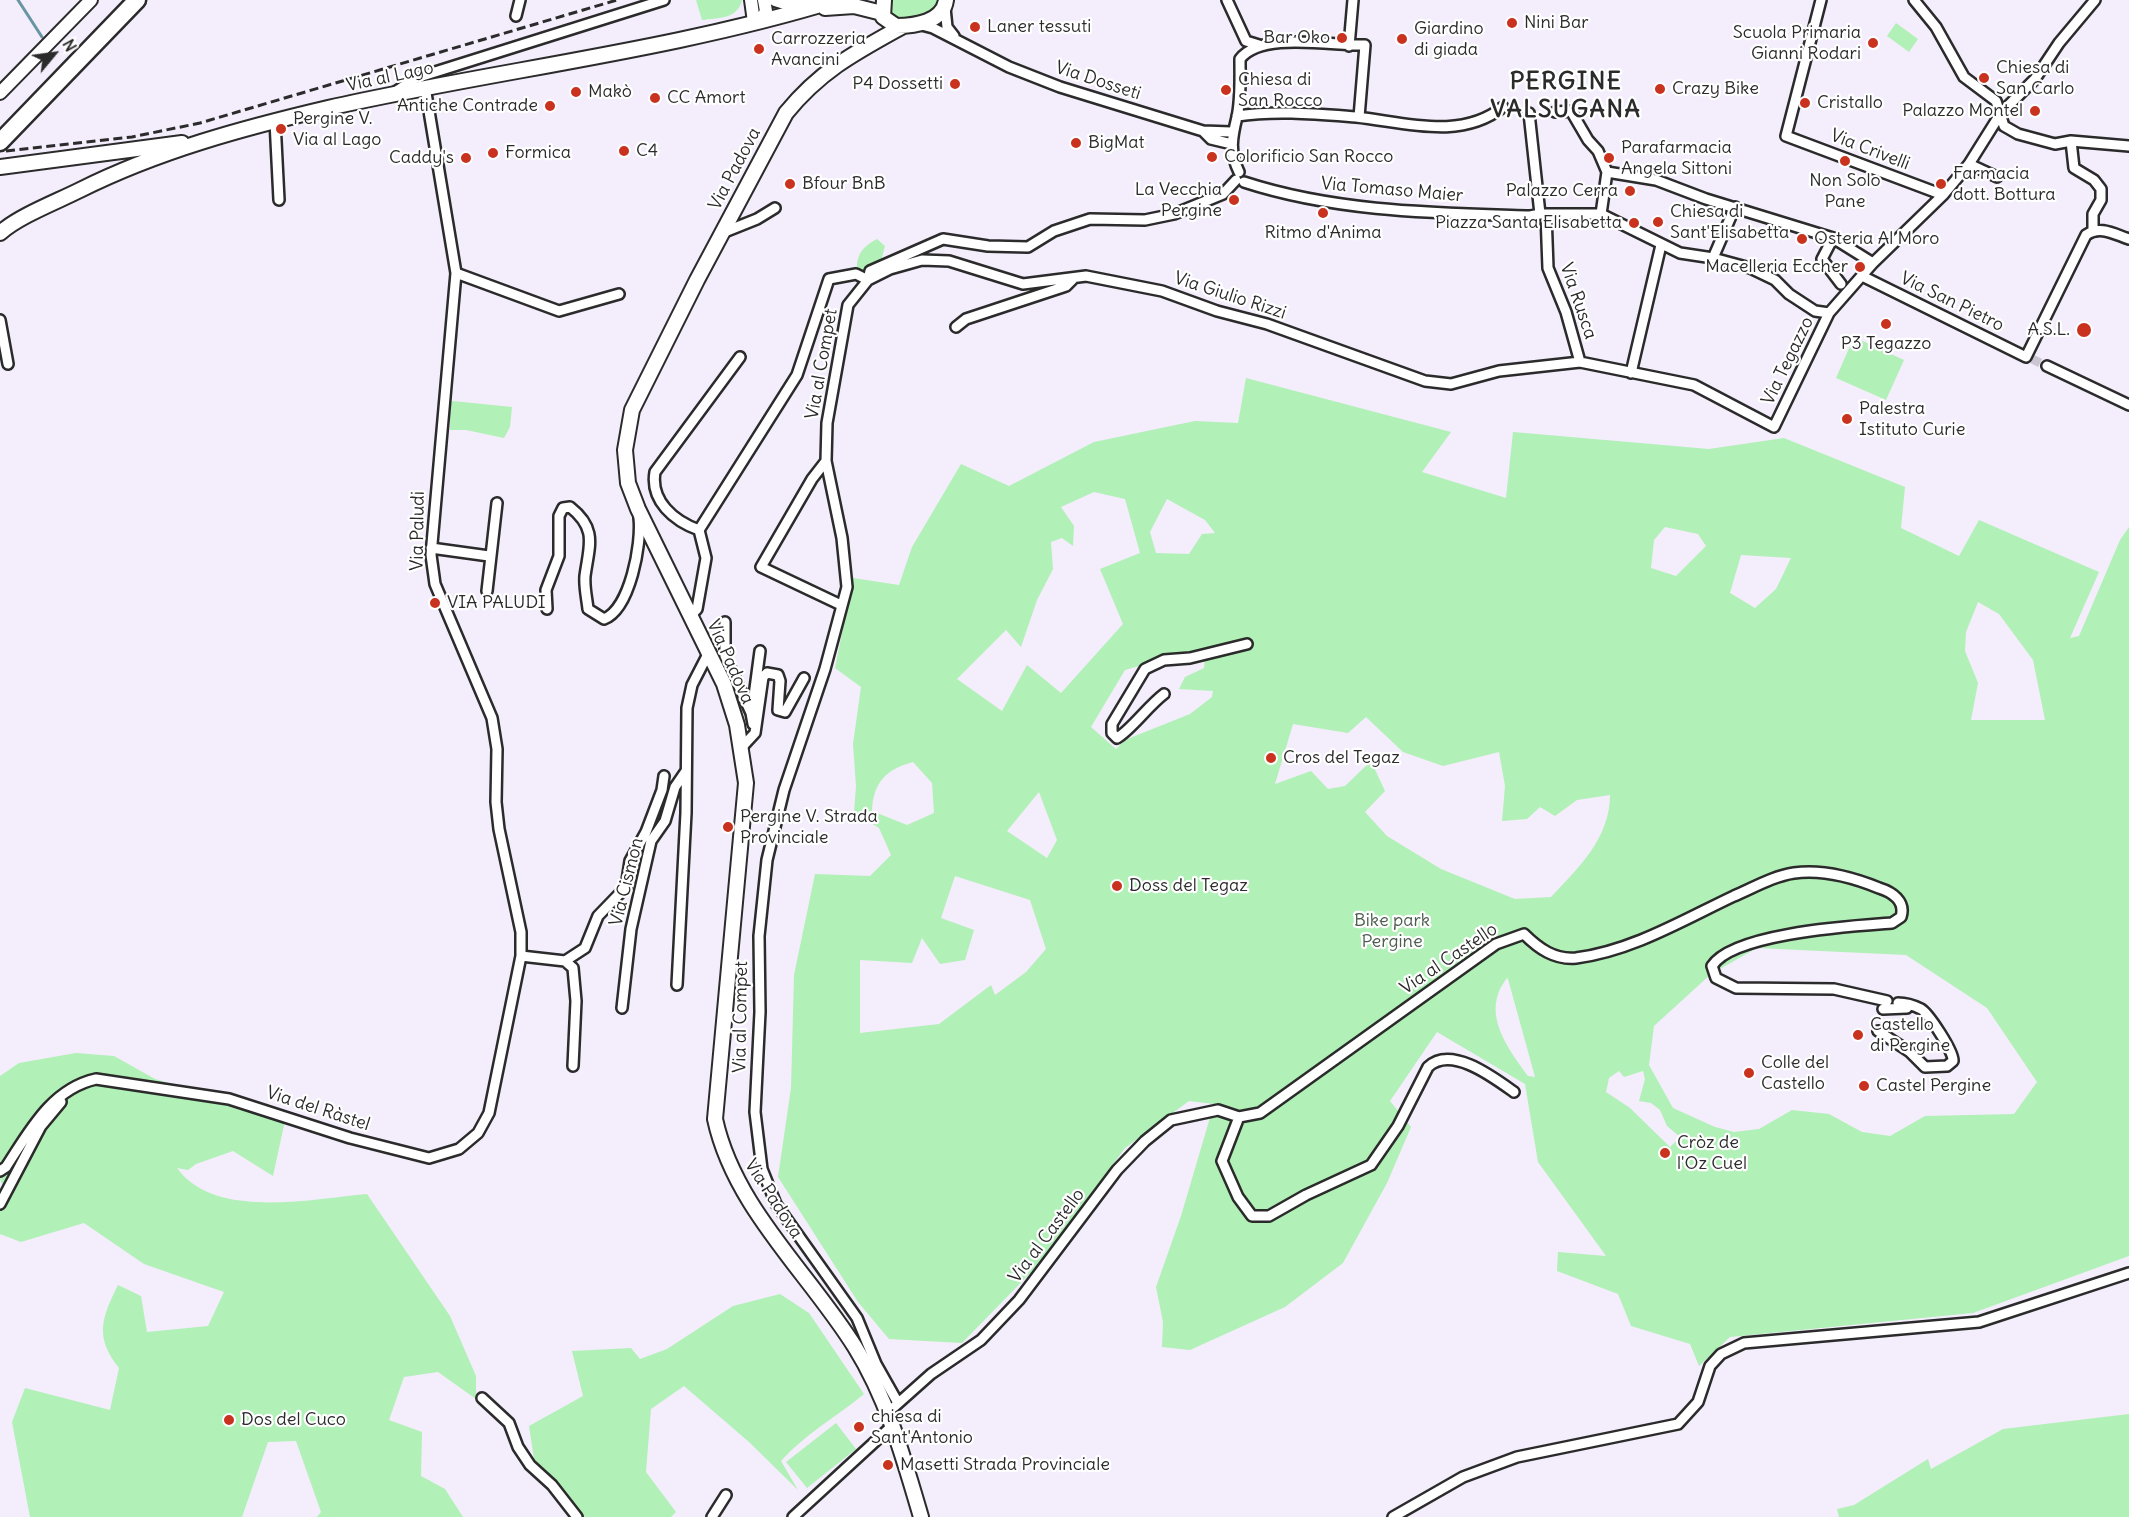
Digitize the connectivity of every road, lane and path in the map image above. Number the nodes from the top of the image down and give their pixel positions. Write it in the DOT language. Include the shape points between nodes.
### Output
graph roads {
  1 [pos="91,0"];
  2 [pos="125,0"];
  3 [pos="137,0"];
  4 [pos="520,0"];
  5 [pos="664,0"];
  6 [pos="751,0"];
  7 [pos="764,0"];
  8 [pos="775,0"];
  9 [pos="1353,0"];
  10 [pos="1821,0"];
  11 [pos="1914,0"];
  12 [pos="2095,0"];
  13 [pos="833,1"];
  14 [pos="1228,2"];
  15 [pos="947,3"];
  16 [pos="806,10"];
  17 [pos="883,11"];
  18 [pos="516,16"];
  19 [pos="758,22"];
  20 [pos="909,25"];
  21 [pos="874,41"];
  22 [pos="960,42"];
  23 [pos="1260,45"];
  24 [pos="1349,45"];
  25 [pos="425,87"];
  26 [pos="0,93"];
  27 [pos="395,93"];
  28 [pos="1503,108"];
  29 [pos="1529,112"];
  30 [pos="1555,112"];
  31 [pos="2001,113"];
  32 [pos="1237,117"];
  33 [pos="1359,117"];
  34 [pos="275,121"];
  35 [pos="0,130"];
  36 [pos="1203,131"];
  37 [pos="1231,132"];
  38 [pos="211,139"];
  39 [pos="2071,141"];
  40 [pos="0,142"];
  41 [pos="1232,144"];
  42 [pos="2129,146"];
  43 [pos="96,155"];
  44 [pos="80,156"];
  45 [pos="1969,164"];
  46 [pos="0,168"];
  47 [pos="121,171"];
  48 [pos="1607,172"];
  49 [pos="1997,177"];
  50 [pos="103,178"];
  51 [pos="1240,178"];
  52 [pos="1943,195"];
  53 [pos="279,200"];
  54 [pos="1735,207"];
  55 [pos="775,208"];
  56 [pos="1543,214"];
  57 [pos="1601,214"];
  58 [pos="2093,230"];
  59 [pos="0,233"];
  60 [pos="722,233"];
  61 [pos="1833,238"];
  62 [pos="2129,239"];
  63 [pos="1660,245"];
  64 [pos="1713,258"];
  65 [pos="1873,263"];
  66 [pos="456,273"];
  67 [pos="1862,276"];
  68 [pos="1073,279"];
  69 [pos="868,280"];
  70 [pos="1841,284"];
  71 [pos="620,294"];
  72 [pos="1829,313"];
  73 [pos="0,320"];
  74 [pos="956,327"];
  75 [pos="740,357"];
  76 [pos="1581,362"];
  77 [pos="8,364"];
  78 [pos="2048,366"];
  79 [pos="1631,373"];
  80 [pos="2129,405"];
  81 [pos="826,461"];
  82 [pos="497,503"];
  83 [pos="638,510"];
  84 [pos="699,530"];
  85 [pos="431,548"];
  86 [pos="489,555"];
  87 [pos="487,591"];
  88 [pos="841,605"];
  89 [pos="547,609"];
  90 [pos="690,616"];
  91 [pos="725,622"];
  92 [pos="1247,644"];
  93 [pos="760,651"];
  94 [pos="708,654"];
  95 [pos="804,678"];
  96 [pos="1164,693"];
  97 [pos="751,713"];
  98 [pos="754,733"];
  99 [pos="742,747"];
  100 [pos="686,771"];
  101 [pos="664,776"];
  102 [pos="521,956"];
  103 [pos="565,961"];
  104 [pos="677,985"];
  105 [pos="1898,1003"];
  106 [pos="1915,1007"];
  107 [pos="622,1008"];
  108 [pos="1878,1031"];
  109 [pos="573,1066"];
  110 [pos="1514,1092"];
  111 [pos="65,1094"];
  112 [pos="1239,1117"];
  113 [pos="0,1171"];
  114 [pos="0,1204"];
  115 [pos="2129,1273"];
  116 [pos="482,1398"];
  117 [pos="893,1408"];
  118 [pos="892,1426"];
  119 [pos="726,1495"];
  120 [pos="577,1517"];
  121 [pos="712,1517"];
  122 [pos="794,1517"];
  123 [pos="921,1517"];
  124 [pos="1393,1517"];
  1 -- 26 [label="street"];
  2 -- 35 [label="highway"];
  3 -- 40 [label="highway"];
  4 -- 18 [label="street"];
  5 -- 27 [label="street" via="416,78"];
  6 -- 19 [label="street"];
  7 -- 19 [label="street" via="766,11"];
  8 -- 13 [label="street" via="795,4"];
  9 -- 24 [label="street"];
  10 -- 52 [label="street, Via Crivelli" via="1786,136"];
  11 -- 31 [label="street" via="1936,27 1964,77 1996,101"];
  12 -- 31 [label="street, Via Tegazzo" via="2035,79"];
  13 -- 16 [label="main road"];
  14 -- 23 [label="street" via="1246,41"];
  15 -- 20 [label="main road, Via Padova" via="934,17"];
  15 -- 22 [label="street" via="947,27"];
  16 -- 17 [label="main road" via="854,6"];
  16 -- 19 [label="main road, Via al Lago"];
  17 -- 20 [label="main road" via="890,24"];
  17 -- 21 [label="main road"];
  19 -- 25 [label="main road, Via al Lago"];
  20 -- 21 [label="main road, Via Padova"];
  20 -- 22 [label="street, Via Dosseti" via="933,28"];
  21 -- 60 [label="main road, Via Padova" via="828,70 786,112"];
  22 -- 36 [label="street, Via Dosseti" via="1060,87"];
  23 -- 24 [label="street"];
  23 -- 32 [label="street" via="1240,59"];
  24 -- 33 [label="street" via="1365,45"];
  25 -- 27 [label="main road, Via al Lago"];
  25 -- 66 [label="street, Via Paludi"];
  27 -- 34 [label="main road, Via al Lago"];
  28 -- 33 [label="street" via="1467,123 1432,128"];
  29 -- 56 [label="street, Via Rusca"];
  30 -- 48 [label="street" via="1571,111"];
  31 -- 39 [label="street" via="2004,126 2018,134 2055,144"];
  31 -- 45 [label="street, Via Tegazzo"];
  32 -- 33 [label="street" via="1269,113"];
  32 -- 37 [label="street"];
  34 -- 38 [label="main road, Via al Lago"];
  34 -- 53 [label="street"];
  36 -- 37 [label="street, Via Dosseti"];
  36 -- 41 [label="street" via="1211,139"];
  37 -- 41 [label="street"];
  38 -- 43 [label="main road"];
  38 -- 47 [label="main road, Via al Lago"];
  39 -- 42 [label="street"];
  39 -- 58 [label="street" via="2074,168 2101,189 2101,200 2093,214"];
  41 -- 51 [label="street"];
  43 -- 44 [label="main road"];
  43 -- 47 [label="main road"];
  44 -- 46 [label="main road"];
  44 -- 50 [label="main road" via="98,168"];
  45 -- 49 [label="street"];
  45 -- 52 [label="street, Via Tegazzo"];
  47 -- 50 [label="main road, Via al Lago"];
  48 -- 54 [label="street" via="1656,180"];
  48 -- 57 [label="street"];
  50 -- 59 [label="main road, Via al Lago"];
  51 -- 56 [label="street, Via Tomaso Maier" via="1305,198 1378,208 1484,215"];
  51 -- 69 [label="street" via="1223,194 1174,214 1145,220 1090,219 1054,231 1028,247 943,239 870,271"];
  52 -- 65 [label="street, Via Tegazzo"];
  54 -- 61 [label="street"];
  54 -- 64 [label="street"];
  55 -- 60 [label="street"];
  56 -- 57 [label="street, Via Tomaso Maier"];
  56 -- 76 [label="street, Via Rusca" via="1548,268"];
  57 -- 63 [label="street"];
  58 -- 62 [label="street"];
  58 -- 67 [label="street, Via San Pietro" via="2086,235 2029,358"];
  60 -- 83 [label="main road, Via Padova" via="632,410 625,450 628,483"];
  61 -- 65 [label="street"];
  61 -- 70 [label="street" via="1822,259"];
  63 -- 64 [label="street" via="1680,253"];
  63 -- 79 [label="street"];
  64 -- 72 [label="street" via="1775,280 1815,311"];
  65 -- 67 [label="street, Via Tegazzo"];
  66 -- 71 [label="street" via="559,311"];
  66 -- 85 [label="street, Via Paludi"];
  67 -- 72 [label="street, Via Tegazzo"];
  68 -- 69 [label="street, Via Giulio Rizzi" via="1023,284 949,261 922,260"];
  68 -- 74 [label="street" via="1066,286 966,319"];
  68 -- 76 [label="street, Via Giulio Rizzi" via="1086,276 1162,291 1425,381 1451,384 1499,371"];
  69 -- 81 [label="street, Via al Compet" via="848,305 827,423"];
  69 -- 84 [label="street" via="856,274 829,279 797,375"];
  72 -- 79 [label="street, Via Tegazzo" via="1774,427 1694,385"];
  73 -- 77 [label="street"];
  75 -- 84 [label="street" via="655,472 653,485 659,502 687,526"];
  76 -- 79 [label="street, Via Tegazzo"];
  78 -- 80 [label="street"];
  81 -- 88 [label="street, Via al Compet" via="842,538 847,587"];
  81 -- 88 [label="street" via="761,567"];
  82 -- 86 [label="street"];
  83 -- 89 [label="street" via="639,551 621,605 614,615 604,619 588,609 586,599 590,532 576,511 563,508 559,516 559,556 546,590"];
  83 -- 90 [label="main road, Via Padova"];
  84 -- 90 [label="street" via="706,558 697,609"];
  85 -- 86 [label="street"];
  85 -- 102 [label="street, Via Paludi" via="435,584 492,717 499,829 521,932"];
  86 -- 87 [label="street"];
  88 -- 117 [label="street, Via al Compet" via="839,625 787,780 767,860 759,936 755,1112 762,1169 776,1204 857,1318"];
  90 -- 94 [label="main road, Via Padova"];
  91 -- 97 [label="street" via="724,656"];
  92 -- 96 [label="street" via="1164,660 1145,669 1112,724 1112,733 1117,738 1125,734"];
  93 -- 97 [label="street"];
  94 -- 99 [label="main road, Via Padova" via="732,706"];
  94 -- 100 [label="street, Via Cismon" via="692,686 687,708"];
  95 -- 98 [label="street" via="786,712 778,710 778,675 767,673 763,677"];
  97 -- 98 [label="street"];
  98 -- 99 [label="street"];
  99 -- 117 [label="main road, Via Padova" via="746,783 717,1081 715,1119 719,1138 736,1181 854,1346"];
  100 -- 104 [label="street, Via Cismon"];
  100 -- 107 [label="street, Via Cismon" via="675,787 665,821 648,852 631,929"];
  101 -- 103 [label="street" via="646,832 630,861 626,887 598,916 585,948"];
  102 -- 103 [label="street"];
  102 -- 111 [label="street, Via del Ràstel" via="489,1113 478,1133 459,1149 429,1158 350,1138 229,1099 96,1079 80,1083"];
  103 -- 109 [label="street" via="573,968 576,981"];
  105 -- 106 [label="street"];
  106 -- 108 [label="street" via="1925,1013 1952,1053 1949,1065 1925,1067"];
  106 -- 112 [label="street, Via al Castello" via="1885,1005 1834,988 1736,988 1716,978 1712,966 1718,956 1739,946 1768,938 1892,923 1902,913 1896,897 1876,886 1820,872 1792,873 1618,948 1576,958 1556,957 1524,934 1514,936 1438,984 1260,1113"];
  110 -- 112 [label="street" via="1482,1070 1444,1058 1436,1060 1428,1067 1398,1126 1371,1165 1269,1216 1252,1216 1238,1197 1222,1161"];
  111 -- 113 [label="street, Via del Ràstel" via="33,1122"];
  111 -- 114 [label="street" via="41,1126"];
  112 -- 117 [label="street, Via al Castello" via="1218,1110 1171,1120 1145,1141 1117,1170 1012,1308 981,1340 931,1374"];
  115 -- 124 [label="street" via="1979,1322 1744,1343 1721,1354 1710,1366 1698,1402 1678,1424 1517,1457 1462,1477"];
  116 -- 120 [label="street" via="509,1424 530,1465"];
  117 -- 118 [label="main road, Via Padova"];
  118 -- 122 [label="street"];
  118 -- 123 [label="main road, Via Padova"];
  119 -- 121 [label="street"];
}
